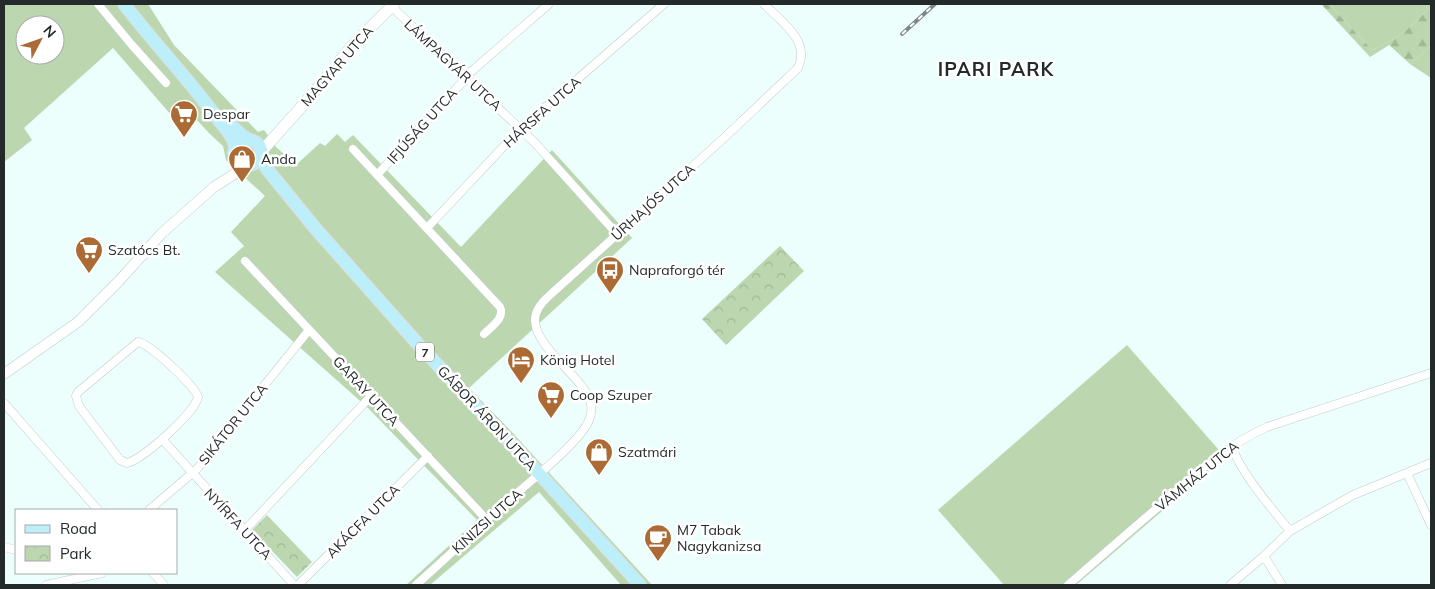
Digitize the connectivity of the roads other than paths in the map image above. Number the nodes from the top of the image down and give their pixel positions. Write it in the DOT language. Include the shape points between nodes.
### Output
graph roads {
  1 [pos="98,4"];
  2 [pos="124,4"];
  3 [pos="549,4"];
  4 [pos="664,4"];
  5 [pos="764,4"];
  6 [pos="393,5"];
  7 [pos="465,77"];
  8 [pos="166,83"];
  9 [pos="203,98"];
  10 [pos="520,129"];
  11 [pos="280,130"];
  12 [pos="249,139"];
  13 [pos="353,149"];
  14 [pos="235,151"];
  15 [pos="255,160"];
  16 [pos="377,175"];
  17 [pos="214,188"];
  18 [pos="427,228"];
  19 [pos="617,234"];
  20 [pos="245,261"];
  21 [pos="309,330"];
  22 [pos="484,334"];
  23 [pos="4,374"];
  24 [pos="1431,374"];
  25 [pos="371,396"];
  26 [pos="4,403"];
  27 [pos="591,409"];
  28 [pos="162,440"];
  29 [pos="1232,446"];
  30 [pos="428,456"];
  31 [pos="1431,463"];
  32 [pos="1407,473"];
  33 [pos="192,474"];
  34 [pos="539,474"];
  35 [pos="97,509"];
  36 [pos="150,509"];
  37 [pos="487,520"];
  38 [pos="1431,526"];
  39 [pos="244,531"];
  40 [pos="1290,531"];
  41 [pos="1264,556"];
  42 [pos="97,574"];
  43 [pos="154,574"];
  44 [pos="46,585"];
  45 [pos="164,585"];
  46 [pos="296,585"];
  47 [pos="416,585"];
  48 [pos="640,585"];
  49 [pos="1068,585"];
  50 [pos="1230,585"];
  51 [pos="1282,585"];
  1 -- 8 [label="street"];
  2 -- 9 [label="main road, 7"];
  3 -- 7 [label="street, IFJÚSÁG UTCA"];
  4 -- 10 [label="street, HÁRSFA UTCA"];
  5 -- 19 [label="street, ŰRHAJÓS UTCA" via="798,39 802,54 798,68"];
  6 -- 7 [label="street, LÁMPAGYÁR UTCA"];
  6 -- 11 [label="main road, MAGYAR UTCA" via="353,45"];
  7 -- 10 [label="street, LÁMPAGYÁR UTCA"];
  7 -- 16 [label="street, IFJÚSÁG UTCA"];
  9 -- 12 [label="main road, 7"];
  9 -- 14 [label="main road, 7" via="231,135"];
  10 -- 18 [label="street, HÁRSFA UTCA"];
  10 -- 19 [label="street, LÁMPAGYÁR UTCA"];
  11 -- 12 [label="main road, MAGYAR UTCA"];
  11 -- 15 [label="main road, MAGYAR UTCA"];
  12 -- 14 [label="main road" via="242,140"];
  12 -- 15 [label="main road, 7" via="258,144"];
  13 -- 16 [label="street"];
  14 -- 15 [label="main road, 7" via="239,163"];
  14 -- 17 [label="street, MAGYAR UTCA" via="231,167"];
  15 -- 17 [label="street, MAGYAR UTCA"];
  15 -- 34 [label="main road, GÁBOR ÁRON UTCA / 7" via="267,169 418,344"];
  16 -- 18 [label="street"];
  17 -- 23 [label="street, MAGYAR UTCA" via="155,240 78,322"];
  18 -- 22 [label="street" via="502,309 498,320"];
  19 -- 27 [label="street, ŰRHAJÓS UTCA" via="550,294 540,305 535,320 539,335 584,390"];
  20 -- 21 [label="street, GARAY UTCA"];
  21 -- 25 [label="street, GARAY UTCA"];
  21 -- 33 [label="street, SIKÁTOR UTCA"];
  24 -- 29 [label="street, VÁMHÁZ UTCA" via="1267,427"];
  25 -- 30 [label="street, GARAY UTCA"];
  25 -- 39 [label="street"];
  26 -- 35 [label="street"];
  27 -- 34 [label="street, KINIZSI UTCA" via="580,434"];
  28 -- 28 [label="street" via="194,407 198,395 158,355 138,342 78,392 76,399 122,462 134,461"];
  28 -- 33 [label="street, NYÍRFA UTCA"];
  29 -- 40 [label="street" via="1234,456"];
  29 -- 49 [label="street, VÁMHÁZ UTCA"];
  30 -- 37 [label="street, GARAY UTCA"];
  30 -- 46 [label="street, AKÁCFA UTCA"];
  31 -- 32 [label="street"];
  32 -- 38 [label="street"];
  32 -- 40 [label="street" via="1353,495"];
  33 -- 36 [label="street, SIKÁTOR UTCA"];
  33 -- 39 [label="street, NYÍRFA UTCA"];
  34 -- 37 [label="street, KINIZSI UTCA"];
  34 -- 48 [label="main road, GÁBOR ÁRON UTCA / 7"];
  37 -- 47 [label="street, KINIZSI UTCA"];
  39 -- 46 [label="street, NYÍRFA UTCA"];
  40 -- 41 [label="street"];
  41 -- 50 [label="street"];
  41 -- 51 [label="street"];
  42 -- 44 [label="street"];
  43 -- 45 [label="street"];
}
